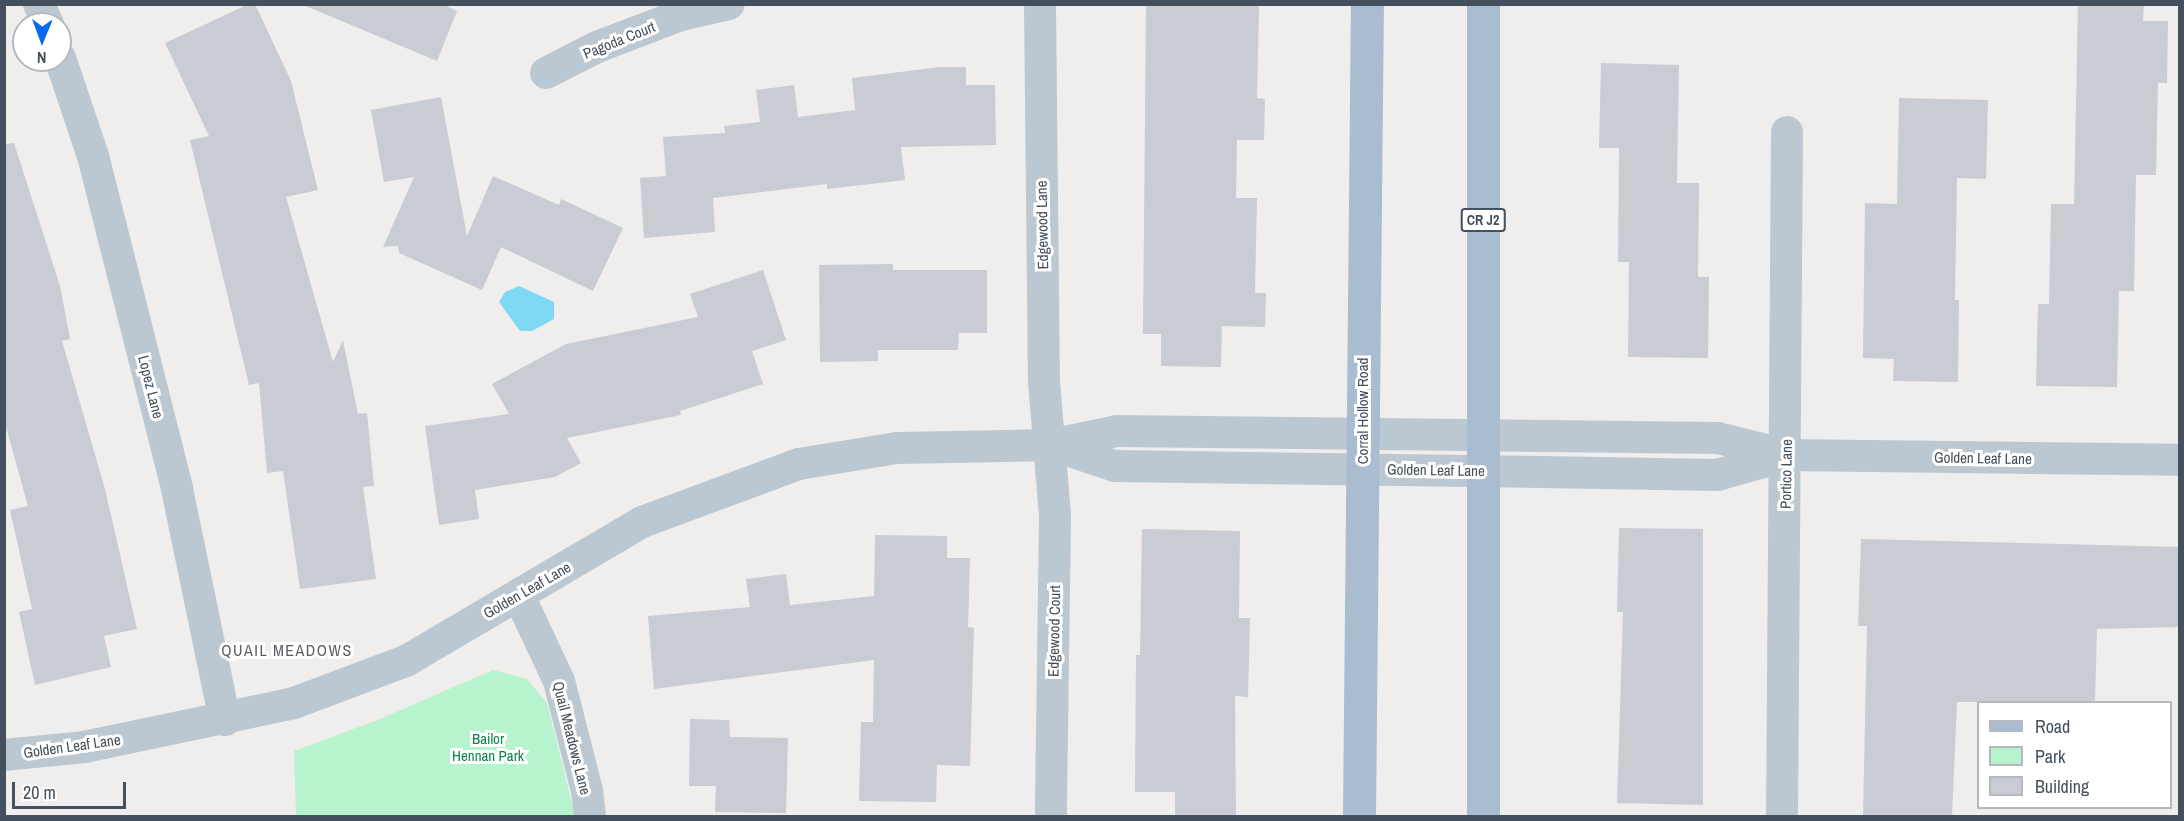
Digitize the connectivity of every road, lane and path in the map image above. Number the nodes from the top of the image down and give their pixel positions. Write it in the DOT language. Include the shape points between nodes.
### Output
graph roads {
  1 [pos="729,4"];
  2 [pos="1041,4"];
  3 [pos="1367,4"];
  4 [pos="1483,4"];
  5 [pos="65,72"];
  6 [pos="546,74"];
  7 [pos="1787,132"];
  8 [pos="1362,434"];
  9 [pos="1483,435"];
  10 [pos="1051,445"];
  11 [pos="1786,455"];
  12 [pos="2180,460"];
  13 [pos="1362,469"];
  14 [pos="1484,471"];
  15 [pos="519,596"];
  16 [pos="225,720"];
  17 [pos="4,755"];
  18 [pos="590,816"];
  19 [pos="1051,816"];
  20 [pos="1359,816"];
  21 [pos="1483,816"];
  22 [pos="1782,816"];
  1 -- 6 [label="street, Pagoda Court" via="671,19 597,47"];
  2 -- 10 [label="street, Edgewood Lane" via="1044,382"];
  3 -- 8 [label="main road, Corral Hollow Road"];
  4 -- 9 [label="main road, CR J2"];
  5 -- 16 [label="street, Lopez Lane" via="93,156 174,477"];
  7 -- 11 [label="street, Portico Lane"];
  8 -- 9 [label="street, Golden Leaf Lane"];
  8 -- 10 [label="street, Golden Leaf Lane" via="1117,431"];
  8 -- 13 [label="main road, Corral Hollow Road"];
  9 -- 11 [label="street, Golden Leaf Lane" via="1718,438"];
  9 -- 14 [label="main road, CR J2"];
  10 -- 13 [label="street, Golden Leaf Lane" via="1115,466"];
  10 -- 15 [label="street, Golden Leaf Lane" via="897,448 799,464 642,522"];
  10 -- 19 [label="street, Edgewood Court" via="1055,517"];
  11 -- 12 [label="street, Golden Leaf Lane"];
  11 -- 14 [label="street, Golden Leaf Lane" via="1717,475"];
  11 -- 22 [label="street, Portico Lane"];
  13 -- 14 [label="street, Golden Leaf Lane"];
  13 -- 20 [label="main road, Corral Hollow Road"];
  14 -- 21 [label="main road, CR J2"];
  15 -- 16 [label="street, Golden Leaf Lane" via="405,660 294,703"];
  15 -- 18 [label="street, Quail Meadows Lane" via="559,681"];
  16 -- 17 [label="street, Golden Leaf Lane" via="84,747"];
}
